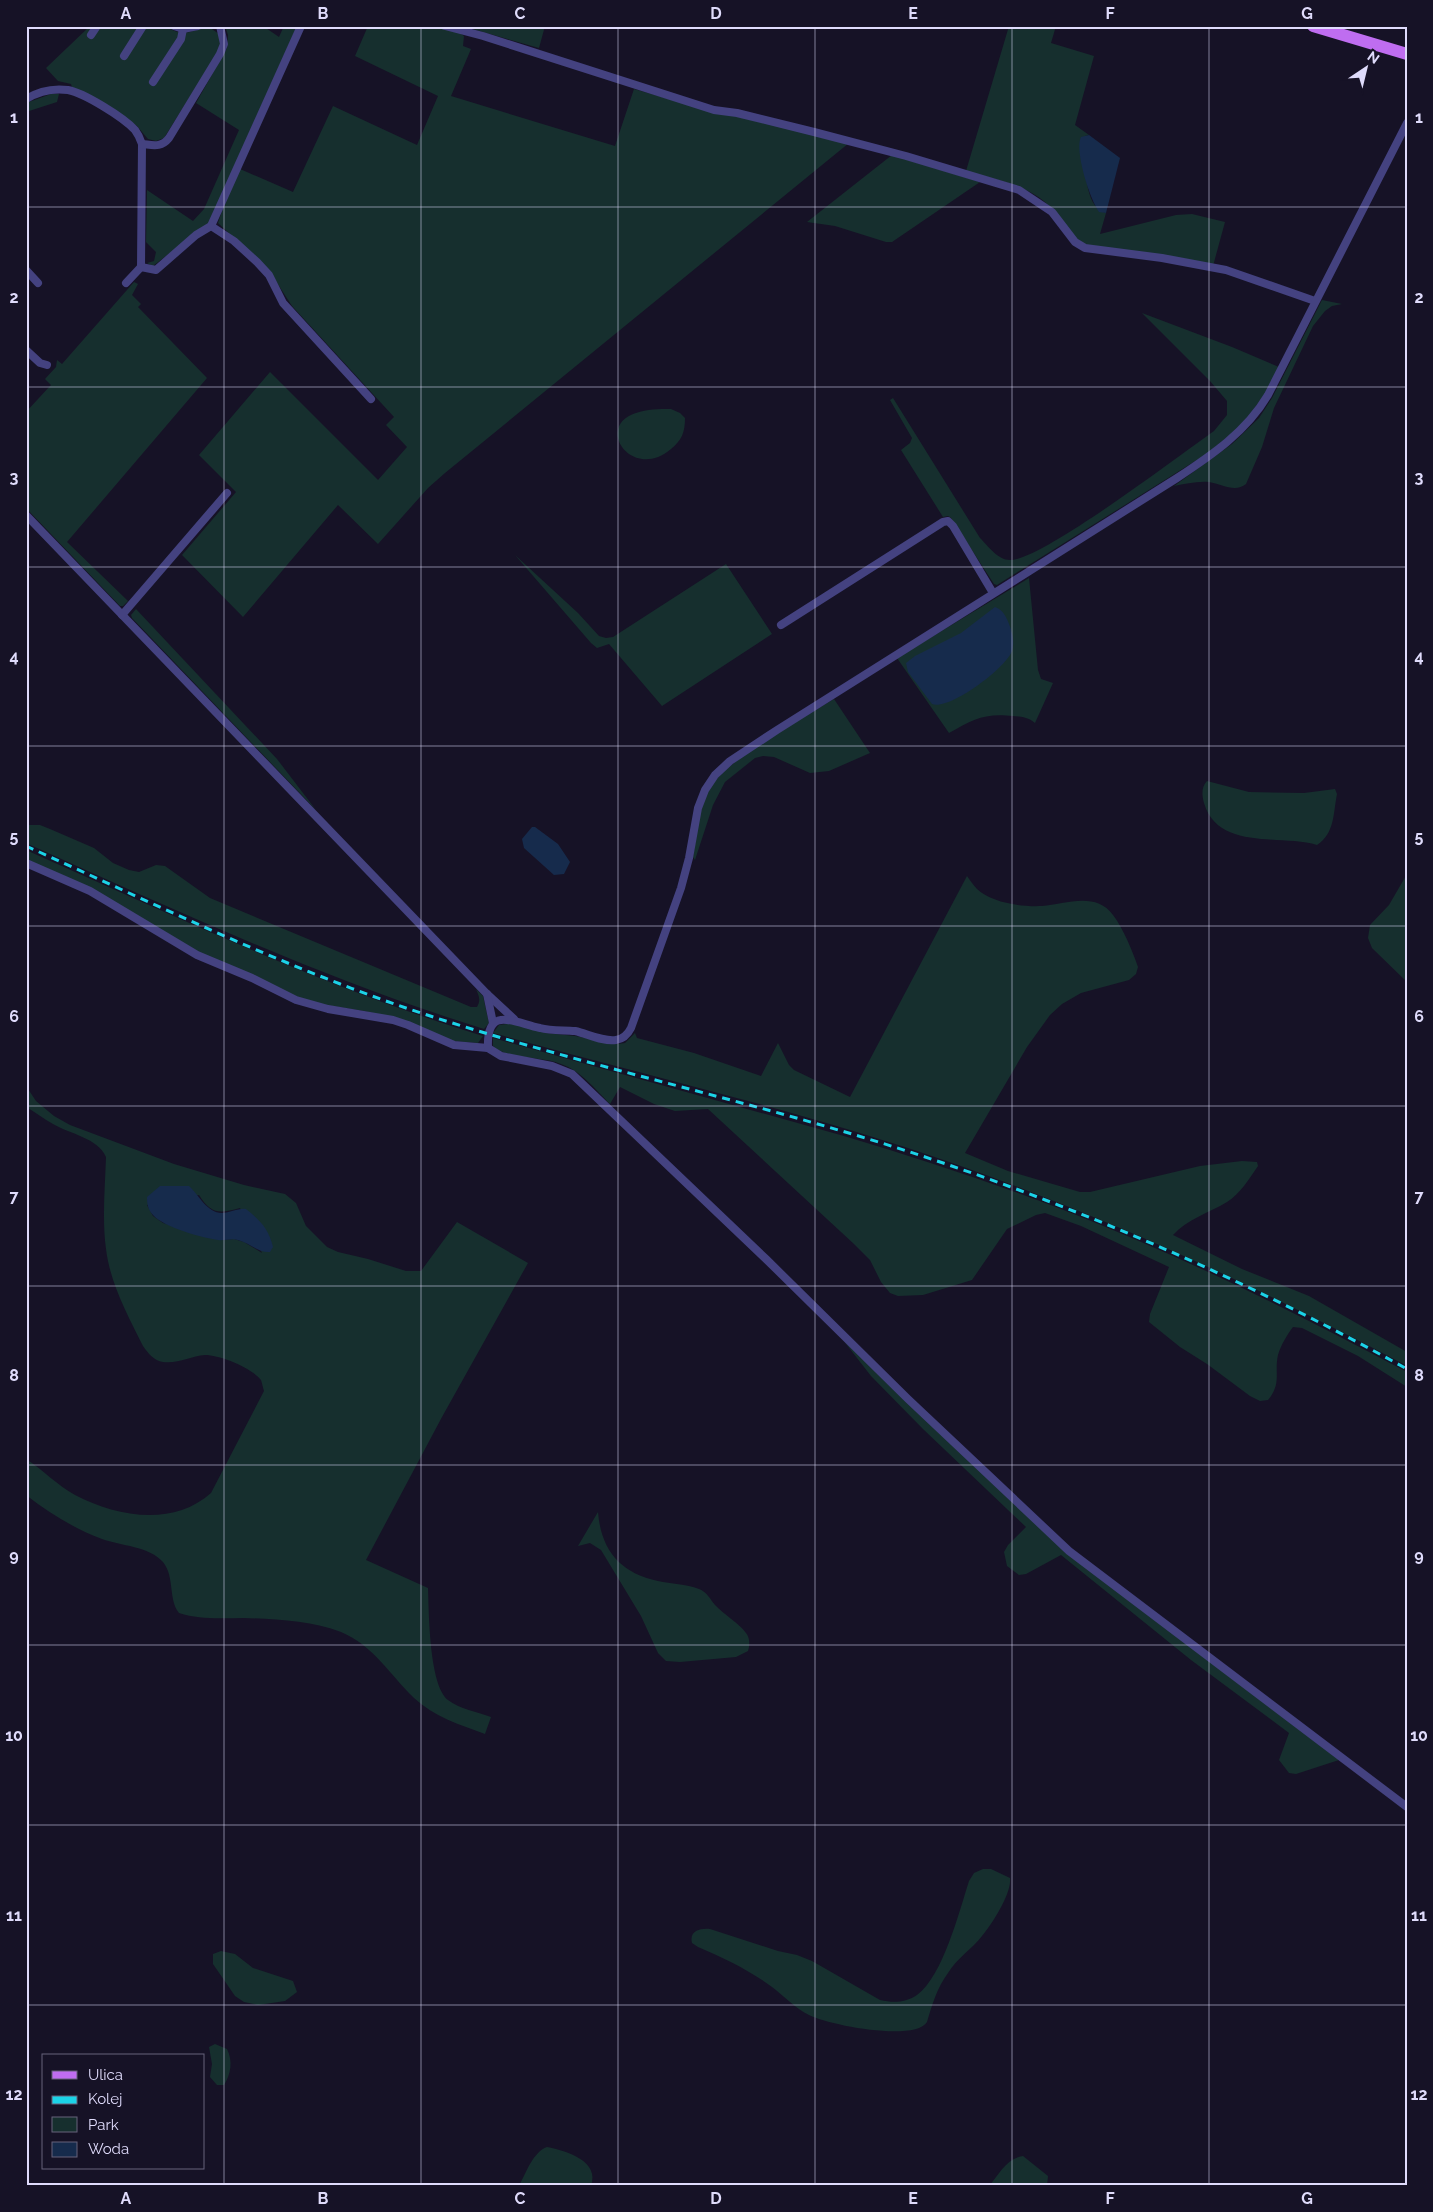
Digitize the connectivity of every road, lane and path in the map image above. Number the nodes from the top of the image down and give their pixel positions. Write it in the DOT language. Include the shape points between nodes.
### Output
graph roads {
  1 [pos="97,26"];
  2 [pos="143,26"];
  3 [pos="174,26"];
  4 [pos="198,26"];
  5 [pos="220,26"];
  6 [pos="301,26"];
  7 [pos="445,26"];
  8 [pos="1313,26"];
  9 [pos="183,29"];
  10 [pos="91,35"];
  11 [pos="1407,54"];
  12 [pos="124,56"];
  13 [pos="153,82"];
  14 [pos="26,99"];
  15 [pos="1407,123"];
  16 [pos="142,144"];
  17 [pos="211,226"];
  18 [pos="141,267"];
  19 [pos="26,270"];
  20 [pos="126,283"];
  21 [pos="38,284"];
  22 [pos="1315,301"];
  23 [pos="26,350"];
  24 [pos="47,365"];
  25 [pos="371,399"];
  26 [pos="227,493"];
  27 [pos="26,515"];
  28 [pos="993,593"];
  29 [pos="122,615"];
  30 [pos="780,625"];
  31 [pos="26,863"];
  32 [pos="487,994"];
  33 [pos="514,1019"];
  34 [pos="493,1023"];
  35 [pos="488,1048"];
  36 [pos="1407,1807"];
  1 -- 10 [label="street"];
  2 -- 12 [label="street"];
  3 -- 9 [label="street"];
  4 -- 9 [label="street"];
  5 -- 16 [label="street" via="224,35 220,54 169,138 158,146"];
  6 -- 17 [label="street"];
  7 -- 22 [label="street" via="714,110 906,156 1019,190 1052,212 1074,242 1085,248 1226,270"];
  8 -- 11 [label="main road"];
  9 -- 13 [label="street" via="181,39"];
  14 -- 16 [label="street" via="52,90 82,94 128,124"];
  15 -- 22 [label="street"];
  16 -- 18 [label="street"];
  17 -- 18 [label="street" via="156,270"];
  17 -- 25 [label="street" via="257,262 269,275 283,303"];
  18 -- 20 [label="street"];
  19 -- 21 [label="street"];
  22 -- 28 [label="street" via="1268,395 1233,437 1177,478"];
  23 -- 24 [label="street"];
  26 -- 29 [label="street"];
  27 -- 29 [label="street"];
  28 -- 30 [label="street" via="948,521"];
  28 -- 33 [label="street" via="730,761 714,775 701,799 681,888 626,1035 610,1040 542,1028"];
  29 -- 32 [label="street"];
  31 -- 35 [label="street" via="90,891 197,955 296,1000 408,1025 454,1045"];
  32 -- 33 [label="street"];
  32 -- 34 [label="street"];
  33 -- 34 [label="street"];
  34 -- 35 [label="street"];
  35 -- 36 [label="street" via="501,1056 563,1069 581,1080 1069,1551"];
}
